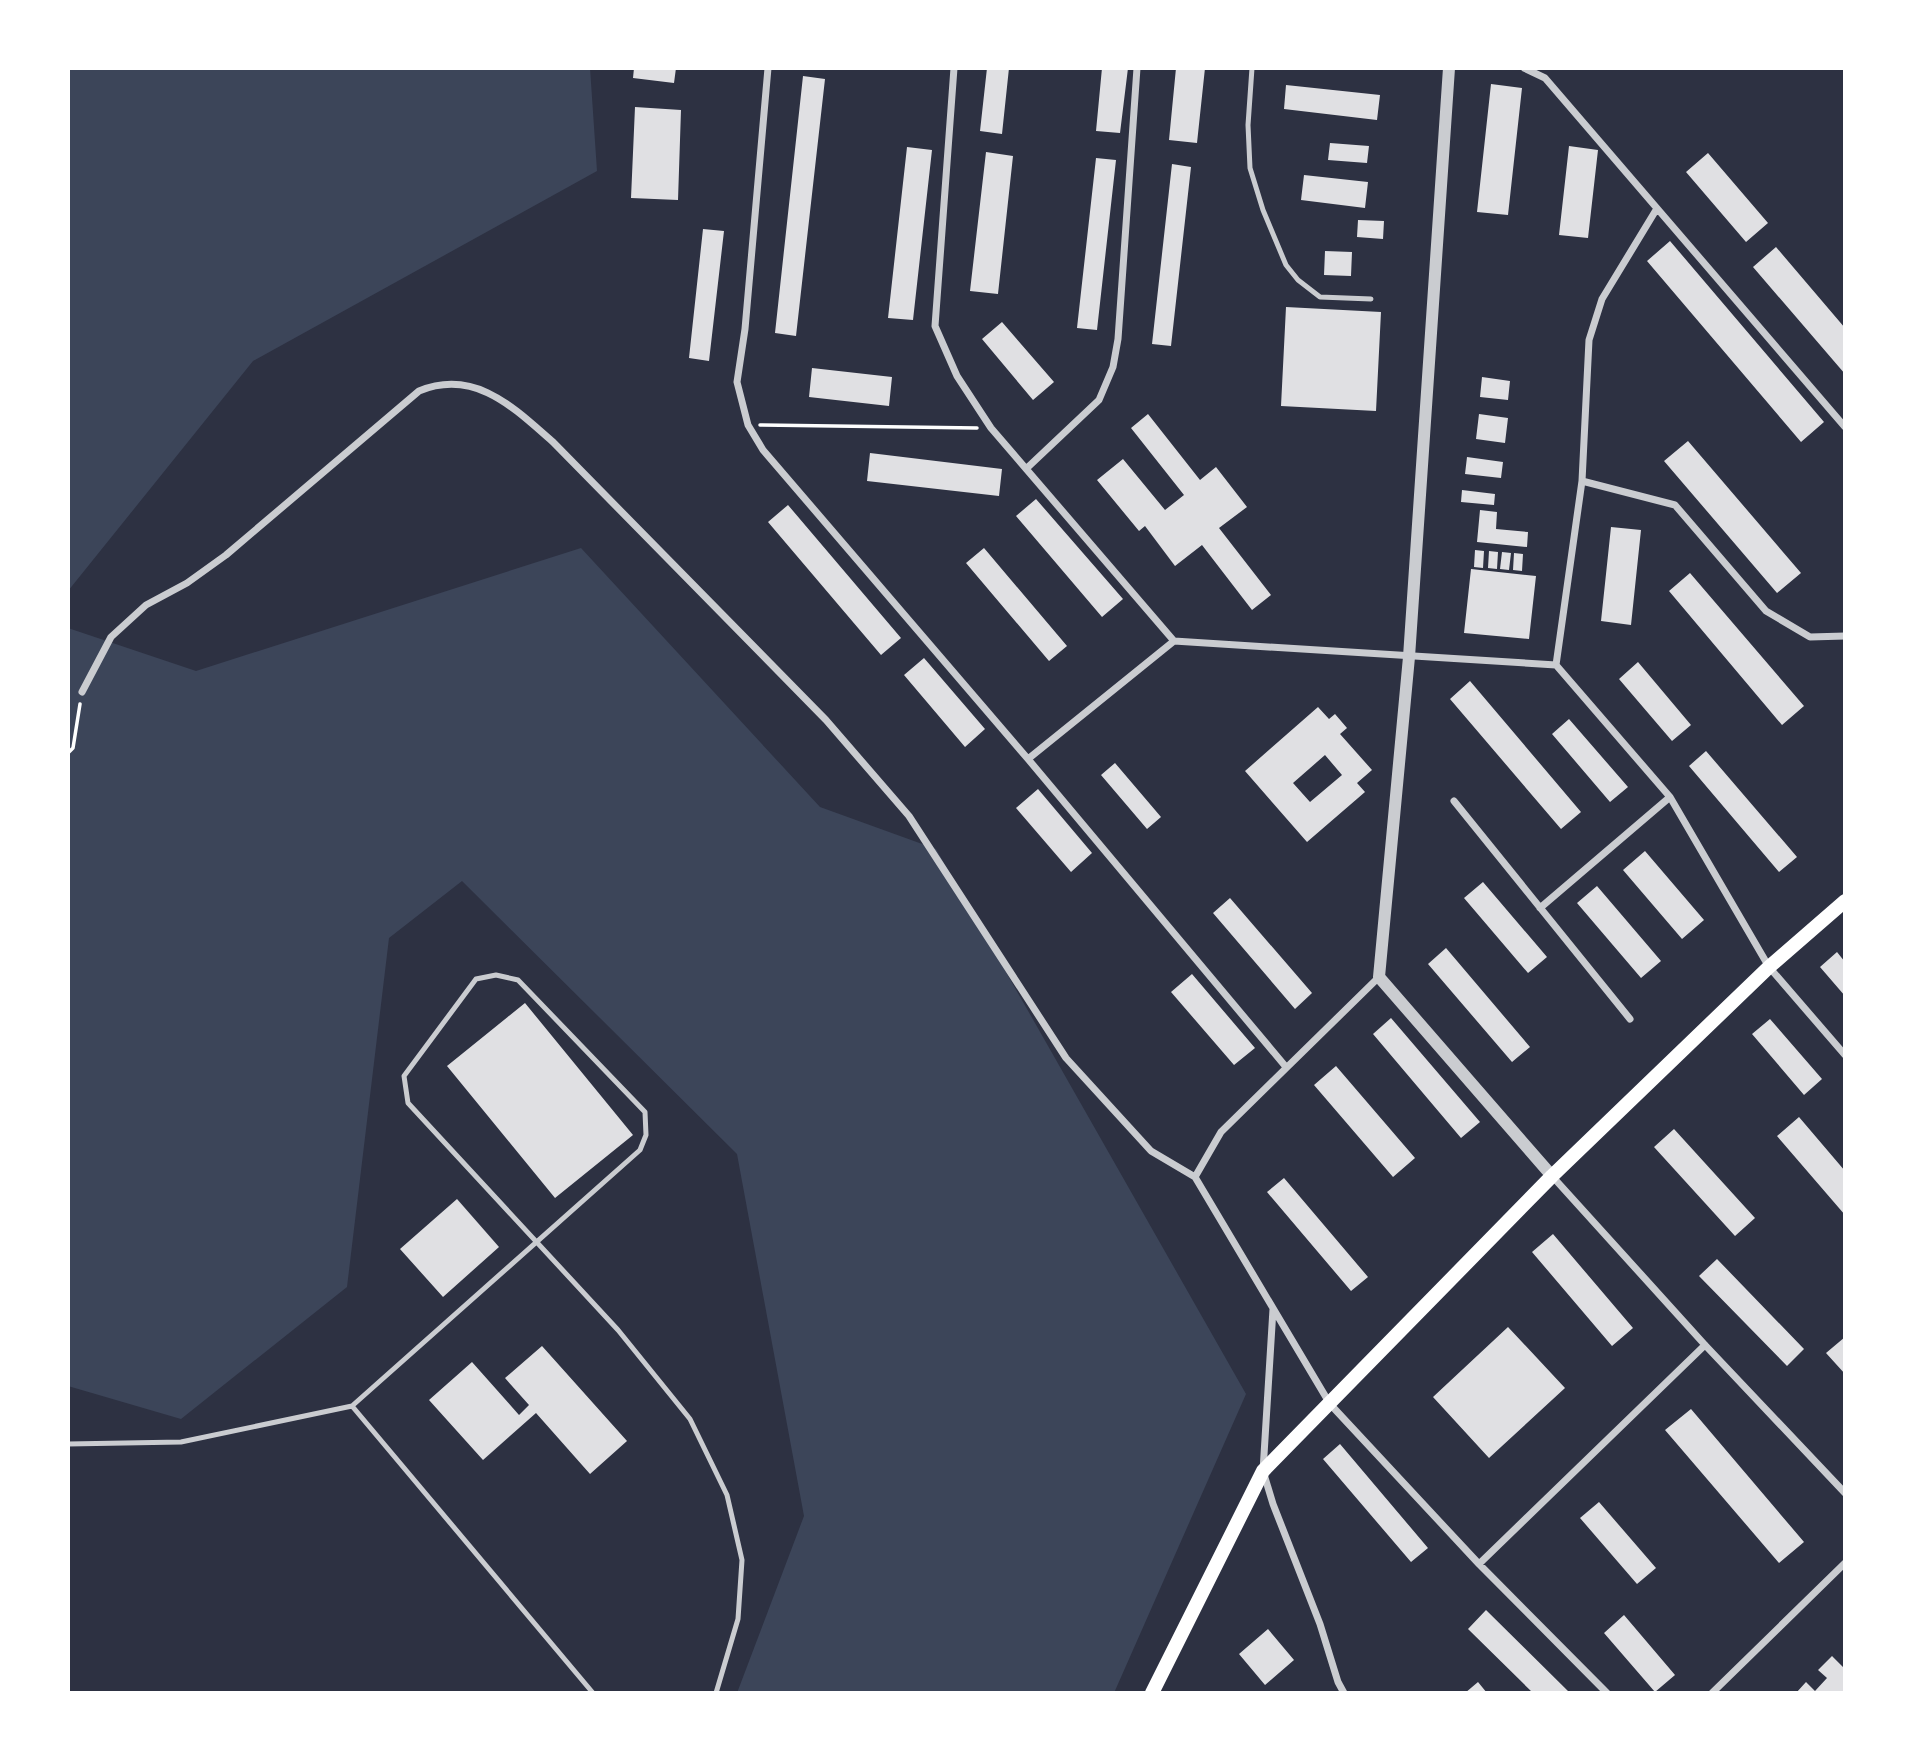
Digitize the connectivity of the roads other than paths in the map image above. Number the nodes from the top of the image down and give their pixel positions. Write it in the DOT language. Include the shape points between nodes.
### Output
graph roads {
  1 [pos="768,68"];
  2 [pos="954,68"];
  3 [pos="1137,68"];
  4 [pos="1252,68"];
  5 [pos="1449,68"];
  6 [pos="1524,68"];
  7 [pos="1656,210"];
  8 [pos="1371,299"];
  9 [pos="1845,427"];
  10 [pos="1027,468"];
  11 [pos="1582,481"];
  12 [pos="1845,636"];
  13 [pos="1174,641"];
  14 [pos="1409,657"];
  15 [pos="1556,665"];
  16 [pos="82,692"];
  17 [pos="1028,759"];
  18 [pos="1670,797"];
  19 [pos="1454,801"];
  20 [pos="1845,901"];
  21 [pos="1540,908"];
  22 [pos="1769,967"];
  23 [pos="1379,977"];
  24 [pos="1630,1019"];
  25 [pos="1845,1055"];
  26 [pos="1286,1067"];
  27 [pos="1552,1176"];
  28 [pos="1195,1177"];
  29 [pos="536,1242"];
  30 [pos="1273,1309"];
  31 [pos="1704,1345"];
  32 [pos="1329,1404"];
  33 [pos="352,1406"];
  34 [pos="68,1444"];
  35 [pos="1264,1471"];
  36 [pos="1845,1493"];
  37 [pos="1845,1563"];
  38 [pos="1479,1564"];
  39 [pos="593,1693"];
  40 [pos="716,1693"];
  41 [pos="1152,1693"];
  42 [pos="1344,1693"];
  43 [pos="1607,1693"];
  44 [pos="1712,1693"];
  1 -- 17 [label="street" via="737,383 748,425 763,450"];
  2 -- 10 [label="street" via="936,326 957,376 991,428"];
  3 -- 10 [label="street" via="1113,367 1099,400"];
  4 -- 8 [label="lane" via="1250,168 1286,265 1320,297"];
  5 -- 14 [label="street"];
  6 -- 7 [label="street" via="1545,78"];
  7 -- 9 [label="street"];
  7 -- 11 [label="street" via="1602,299 1589,340"];
  10 -- 13 [label="street"];
  11 -- 12 [label="street" via="1675,505 1766,611 1810,637"];
  11 -- 15 [label="street"];
  13 -- 14 [label="street"];
  13 -- 17 [label="street"];
  14 -- 15 [label="street"];
  14 -- 23 [label="street"];
  15 -- 18 [label="street"];
  16 -- 28 [label="street" via="111,637 146,605 226,555 418,391 446,384 489,392 554,442 826,720 909,816 1066,1058 1151,1151"];
  17 -- 26 [label="street"];
  18 -- 21 [label="street"];
  18 -- 22 [label="street"];
  19 -- 21 [label="street"];
  20 -- 22 [label="main road"];
  21 -- 24 [label="street"];
  22 -- 25 [label="street"];
  22 -- 27 [label="main road"];
  23 -- 26 [label="street"];
  23 -- 27 [label="street"];
  26 -- 28 [label="street" via="1221,1132"];
  27 -- 31 [label="street"];
  27 -- 32 [label="main road"];
  28 -- 30 [label="street"];
  29 -- 29 [label="lane" via="408,1103 404,1076 476,979 496,975 518,980 645,1112 646,1135 640,1150"];
  29 -- 33 [label="lane"];
  29 -- 40 [label="lane" via="618,1330 690,1419 727,1495 742,1560 738,1619"];
  30 -- 32 [label="street"];
  30 -- 35 [label="street"];
  31 -- 36 [label="street"];
  31 -- 38 [label="street"];
  32 -- 35 [label="main road"];
  32 -- 38 [label="street"];
  33 -- 34 [label="lane" via="181,1442"];
  33 -- 39 [label="lane"];
  35 -- 41 [label="main road"];
  35 -- 42 [label="street"];
  37 -- 44 [label="street"];
  38 -- 43 [label="street"];
}
